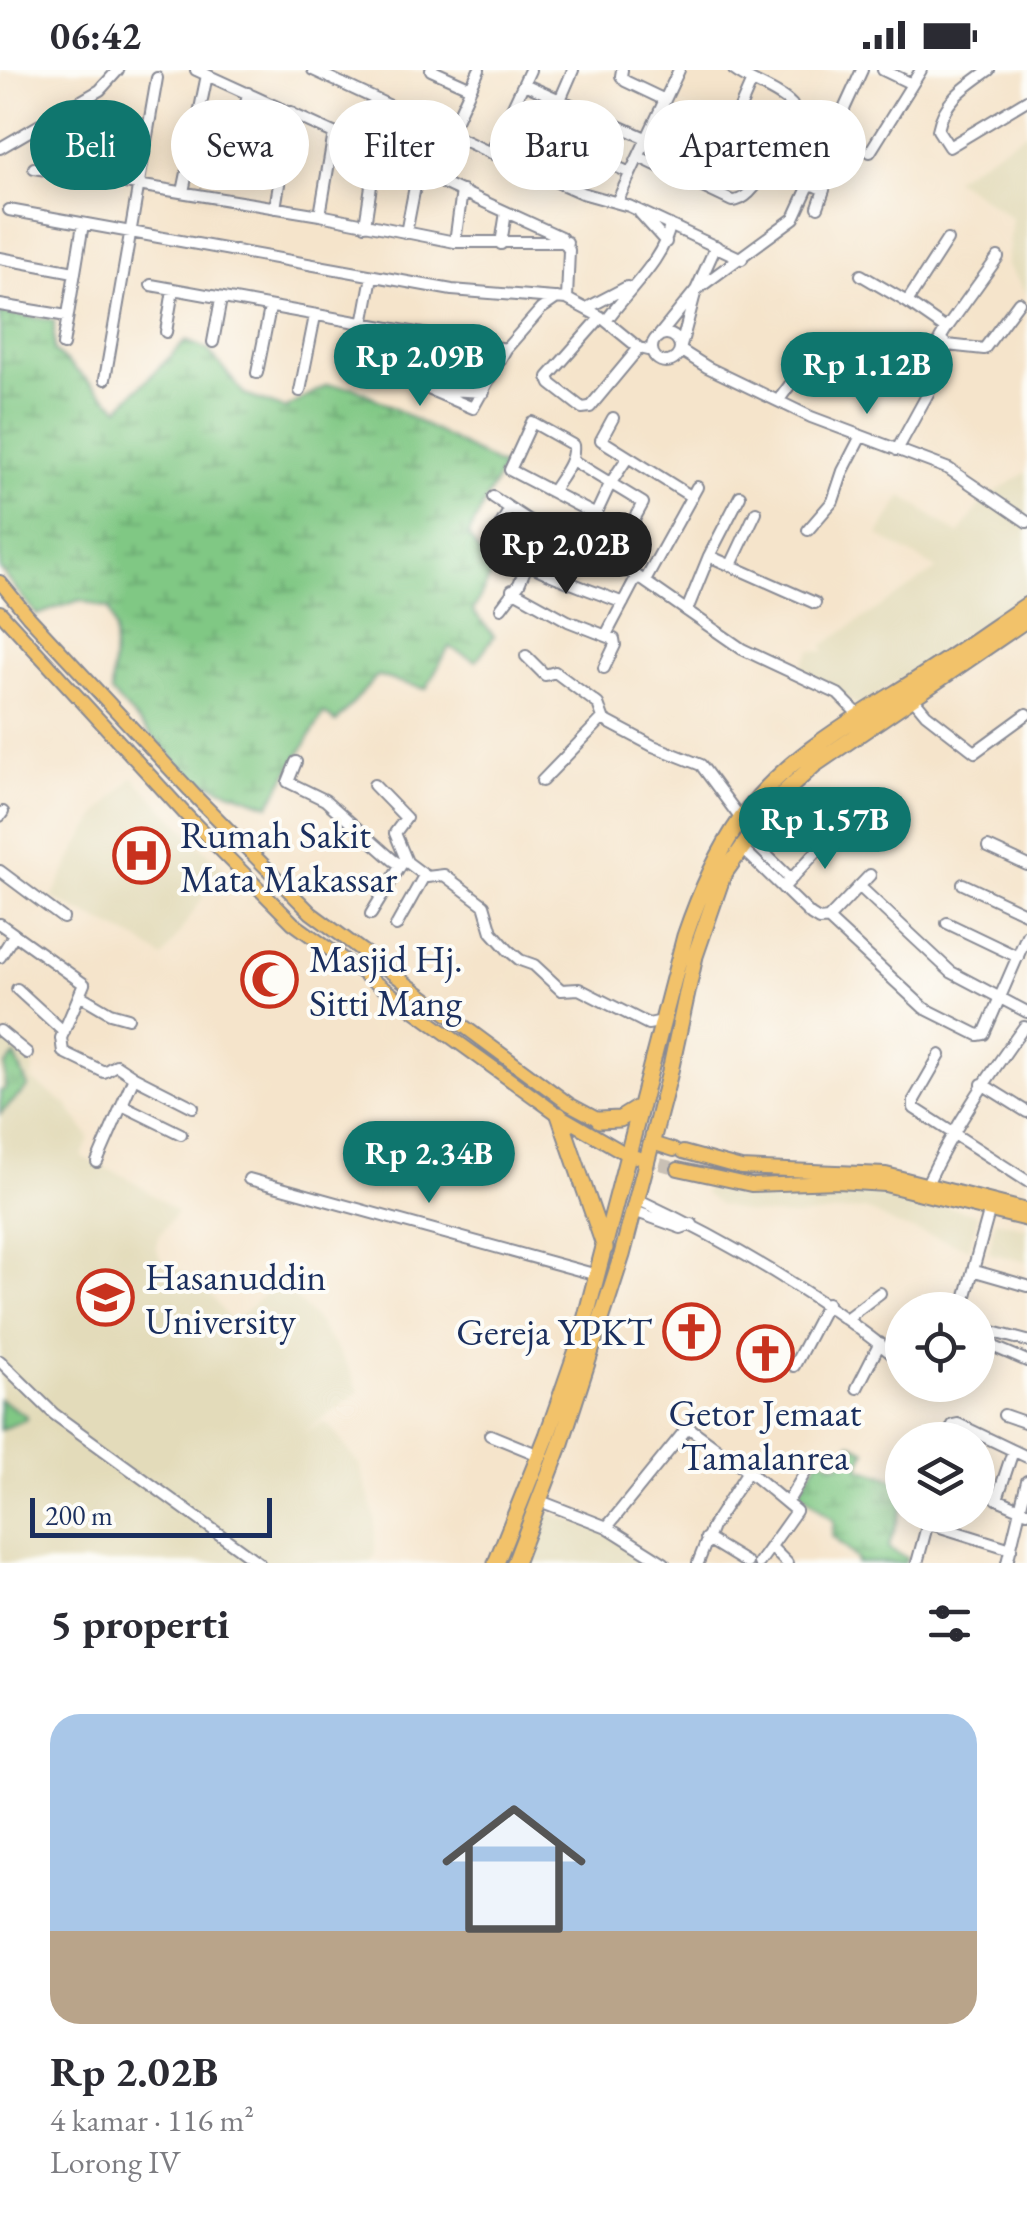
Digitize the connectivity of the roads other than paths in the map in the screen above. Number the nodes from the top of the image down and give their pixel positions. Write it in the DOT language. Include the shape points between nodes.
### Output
graph roads {
  1 [pos="118,70"];
  2 [pos="313,70"];
  3 [pos="431,70"];
  4 [pos="479,70"];
  5 [pos="530,70"];
  6 [pos="573,70"];
  7 [pos="622,70"];
  8 [pos="679,70"];
  9 [pos="734,70"];
  10 [pos="862,70"];
  11 [pos="882,70"];
  12 [pos="921,70"];
  13 [pos="989,70"];
  14 [pos="201,72"];
  15 [pos="157,78"];
  16 [pos="751,82"];
  17 [pos="524,84"];
  18 [pos="912,84"];
  19 [pos="471,88"];
  20 [pos="248,92"];
  21 [pos="247,100"];
  22 [pos="265,100"];
  23 [pos="378,100"];
  24 [pos="465,100"];
  25 [pos="516,100"];
  26 [pos="560,100"];
  27 [pos="665,100"];
  28 [pos="743,100"];
  29 [pos="787,100"];
  30 [pos="849,100"];
  31 [pos="1027,100"];
  32 [pos="151,112"];
  33 [pos="644,146"];
  34 [pos="0,148"];
  35 [pos="870,152"];
  36 [pos="639,157"];
  37 [pos="644,159"];
  38 [pos="329,163"];
  39 [pos="624,170"];
  40 [pos="630,173"];
  41 [pos="151,187"];
  42 [pos="137,190"];
  43 [pos="279,190"];
  44 [pos="371,190"];
  45 [pos="414,190"];
  46 [pos="577,190"];
  47 [pos="709,190"];
  48 [pos="752,190"];
  49 [pos="808,190"];
  50 [pos="823,190"];
  51 [pos="462,191"];
  52 [pos="183,192"];
  53 [pos="617,202"];
  54 [pos="818,206"];
  55 [pos="276,208"];
  56 [pos="9,210"];
  57 [pos="636,210"];
  58 [pos="506,212"];
  59 [pos="320,215"];
  60 [pos="82,224"];
  61 [pos="366,225"];
  62 [pos="670,225"];
  63 [pos="130,233"];
  64 [pos="406,233"];
  65 [pos="947,240"];
  66 [pos="454,242"];
  67 [pos="567,242"];
  68 [pos="666,242"];
  69 [pos="501,244"];
  70 [pos="716,246"];
  71 [pos="0,258"];
  72 [pos="998,258"];
  73 [pos="742,260"];
  74 [pos="74,272"];
  75 [pos="861,275"];
  76 [pos="372,276"];
  77 [pos="633,284"];
  78 [pos="151,285"];
  79 [pos="174,290"];
  80 [pos="696,290"];
  81 [pos="520,296"];
  82 [pos="221,299"];
  83 [pos="562,299"];
  84 [pos="907,302"];
  85 [pos="1019,302"];
  86 [pos="0,306"];
  87 [pos="270,308"];
  88 [pos="587,308"];
  89 [pos="541,309"];
  90 [pos="68,316"];
  91 [pos="316,316"];
  92 [pos="604,319"];
  93 [pos="362,325"];
  94 [pos="946,329"];
  95 [pos="166,332"];
  96 [pos="410,333"];
  97 [pos="658,337"];
  98 [pos="214,342"];
  99 [pos="63,345"];
  100 [pos="947,345"];
  101 [pos="639,348"];
  102 [pos="506,350"];
  103 [pos="680,350"];
  104 [pos="652,351"];
  105 [pos="803,367"];
  106 [pos="354,372"];
  107 [pos="257,373"];
  108 [pos="105,378"];
  109 [pos="425,389"];
  110 [pos="300,392"];
  111 [pos="484,392"];
  112 [pos="778,401"];
  113 [pos="614,418"];
  114 [pos="861,436"];
  115 [pos="897,450"];
  116 [pos="628,457"];
  117 [pos="572,460"];
  118 [pos="610,484"];
  119 [pos="552,492"];
  120 [pos="740,496"];
  121 [pos="493,497"];
  122 [pos="510,508"];
  123 [pos="756,512"];
  124 [pos="596,515"];
  125 [pos="1027,522"];
  126 [pos="808,530"];
  127 [pos="580,546"];
  128 [pos="709,556"];
  129 [pos="612,560"];
  130 [pos="528,563"];
  131 [pos="731,565"];
  132 [pos="641,578"];
  133 [pos="0,582"];
  134 [pos="512,590"];
  135 [pos="623,603"];
  136 [pos="815,603"];
  137 [pos="1027,605"];
  138 [pos="501,608"];
  139 [pos="687,610"];
  140 [pos="0,612"];
  141 [pos="28,616"];
  142 [pos="1027,619"];
  143 [pos="1009,624"];
  144 [pos="14,628"];
  145 [pos="606,636"];
  146 [pos="526,656"];
  147 [pos="604,668"];
  148 [pos="912,697"];
  149 [pos="858,714"];
  150 [pos="1027,714"];
  151 [pos="603,718"];
  152 [pos="296,762"];
  153 [pos="542,781"];
  154 [pos="374,785"];
  155 [pos="741,819"];
  156 [pos="829,838"];
  157 [pos="744,842"];
  158 [pos="988,847"];
  159 [pos="403,862"];
  160 [pos="1027,865"];
  161 [pos="0,871"];
  162 [pos="870,875"];
  163 [pos="424,876"];
  164 [pos="787,884"];
  165 [pos="963,884"];
  166 [pos="859,886"];
  167 [pos="371,914"];
  168 [pos="1027,914"];
  169 [pos="63,918"];
  170 [pos="828,920"];
  171 [pos="947,923"];
  172 [pos="0,924"];
  173 [pos="396,926"];
  174 [pos="1027,934"];
  175 [pos="14,935"];
  176 [pos="0,957"];
  177 [pos="1018,957"];
  178 [pos="18,989"];
  179 [pos="83,992"];
  180 [pos="1002,998"];
  181 [pos="1027,1012"];
  182 [pos="128,1018"];
  183 [pos="663,1020"];
  184 [pos="1027,1028"];
  185 [pos="0,1031"];
  186 [pos="64,1032"];
  187 [pos="27,1053"];
  188 [pos="940,1055"];
  189 [pos="134,1077"];
  190 [pos="982,1084"];
  191 [pos="122,1105"];
  192 [pos="640,1106"];
  193 [pos="193,1107"];
  194 [pos="1026,1111"];
  195 [pos="559,1116"];
  196 [pos="599,1120"];
  197 [pos="952,1131"];
  198 [pos="181,1134"];
  199 [pos="632,1138"];
  200 [pos="652,1143"];
  201 [pos="626,1160"];
  202 [pos="97,1162"];
  203 [pos="646,1165"];
  204 [pos="678,1168"];
  205 [pos="249,1179"];
  206 [pos="886,1180"];
  207 [pos="1027,1182"];
  208 [pos="927,1184"];
  209 [pos="636,1205"];
  210 [pos="991,1205"];
  211 [pos="1027,1210"];
  212 [pos="1027,1220"];
  213 [pos="606,1248"];
  214 [pos="975,1271"];
  215 [pos="598,1275"];
  216 [pos="1027,1286"];
  217 [pos="880,1292"];
  218 [pos="968,1292"];
  219 [pos="827,1304"];
  220 [pos="847,1318"];
  221 [pos="995,1333"];
  222 [pos="1027,1341"];
  223 [pos="880,1343"];
  224 [pos="885,1347"];
  225 [pos="995,1347"];
  226 [pos="0,1361"];
  227 [pos="1027,1361"];
  228 [pos="794,1366"];
  229 [pos="0,1370"];
  230 [pos="5,1381"];
  231 [pos="857,1388"];
  232 [pos="50,1414"];
  233 [pos="1004,1415"];
  234 [pos="1027,1423"];
  235 [pos="490,1435"];
  236 [pos="995,1442"];
  237 [pos="1012,1451"];
  238 [pos="539,1455"];
  239 [pos="1027,1456"];
  240 [pos="806,1471"];
  241 [pos="748,1472"];
  242 [pos="1027,1481"];
  243 [pos="540,1501"];
  244 [pos="786,1503"];
  245 [pos="1023,1510"];
  246 [pos="518,1513"];
  247 [pos="534,1520"];
  248 [pos="608,1527"];
  249 [pos="926,1532"];
  250 [pos="970,1532"];
  251 [pos="706,1538"];
  252 [pos="229,1543"];
  253 [pos="770,1547"];
  254 [pos="1011,1549"];
  255 [pos="248,1563"];
  256 [pos="259,1563"];
  257 [pos="496,1563"];
  258 [pos="515,1563"];
  259 [pos="664,1563"];
  260 [pos="698,1563"];
  261 [pos="747,1563"];
  262 [pos="759,1563"];
  263 [pos="786,1563"];
  264 [pos="917,1563"];
  265 [pos="1007,1563"];
  1 -- 34 [label="street" via="100,90"];
  2 -- 23 [label="street"];
  3 -- 19 [label="street"];
  4 -- 19 [label="street"];
  5 -- 17 [label="street"];
  6 -- 26 [label="street"];
  7 -- 27 [label="street" via="624,81"];
  8 -- 27 [label="street"];
  9 -- 16 [label="street"];
  10 -- 30 [label="street"];
  11 -- 18 [label="street"];
  12 -- 18 [label="street"];
  13 -- 31 [label="street" via="955,94 941,116 938,130 949,147"];
  14 -- 20 [label="street"];
  14 -- 52 [label="street"];
  15 -- 32 [label="street"];
  16 -- 28 [label="street"];
  16 -- 29 [label="street"];
  17 -- 25 [label="street"];
  17 -- 26 [label="street"];
  18 -- 35 [label="street"];
  19 -- 24 [label="street"];
  20 -- 21 [label="street"];
  20 -- 22 [label="street"];
  33 -- 36 [label="street"];
  36 -- 37 [label="street"];
  36 -- 40 [label="street"];
  38 -- 59 [label="street"];
  39 -- 40 [label="street"];
  40 -- 53 [label="street"];
  41 -- 52 [label="street"];
  42 -- 63 [label="street"];
  43 -- 55 [label="street"];
  44 -- 61 [label="street"];
  45 -- 64 [label="street"];
  46 -- 53 [label="street"];
  47 -- 48 [label="street" via="734,202"];
  49 -- 73 [label="street" via="794,218"];
  50 -- 54 [label="street"];
  51 -- 58 [label="street"];
  51 -- 66 [label="street"];
  52 -- 55 [label="street"];
  53 -- 57 [label="street"];
  55 -- 59 [label="street"];
  56 -- 60 [label="street"];
  57 -- 62 [label="street"];
  57 -- 68 [label="street"];
  58 -- 67 [label="street"];
  58 -- 69 [label="street"];
  59 -- 61 [label="street"];
  60 -- 63 [label="street"];
  60 -- 74 [label="street"];
  61 -- 64 [label="street"];
  62 -- 68 [label="street"];
  62 -- 70 [label="street"];
  63 -- 76 [label="street"];
  63 -- 108 [label="street"];
  64 -- 66 [label="street"];
  65 -- 84 [label="street"];
  66 -- 69 [label="street"];
  67 -- 69 [label="street"];
  67 -- 83 [label="street"];
  68 -- 77 [label="street"];
  70 -- 73 [label="street"];
  70 -- 80 [label="street"];
  71 -- 74 [label="street"];
  72 -- 94 [label="street"];
  73 -- 80 [label="street"];
  74 -- 90 [label="street"];
  75 -- 84 [label="street"];
  76 -- 81 [label="street"];
  76 -- 93 [label="street"];
  77 -- 88 [label="street"];
  77 -- 92 [label="street"];
  78 -- 79 [label="street"];
  79 -- 82 [label="street"];
  79 -- 95 [label="street"];
  80 -- 97 [label="street"];
  80 -- 103 [label="street"];
  81 -- 83 [label="street"];
  81 -- 89 [label="street"];
  82 -- 87 [label="street"];
  82 -- 98 [label="street"];
  83 -- 88 [label="street"];
  83 -- 89 [label="street"];
  84 -- 94 [label="street"];
  85 -- 100 [label="street" via="984,349"];
  86 -- 90 [label="street"];
  87 -- 91 [label="street"];
  87 -- 107 [label="street"];
  88 -- 92 [label="street"];
  89 -- 102 [label="street"];
  90 -- 99 [label="street"];
  91 -- 93 [label="street"];
  91 -- 110 [label="street"];
  92 -- 101 [label="street"];
  92 -- 101 [label="street" via="554,369 550,384 587,408"];
  93 -- 96 [label="street"];
  93 -- 106 [label="street"];
  94 -- 100 [label="street" via="940,339"];
  96 -- 102 [label="street"];
  96 -- 109 [label="street" via="405,376"];
  97 -- 103 [label="street" via="672,335"];
  97 -- 104 [label="street"];
  100 -- 115 [label="street" via="938,376"];
  101 -- 104 [label="street"];
  102 -- 111 [label="street"];
  103 -- 104 [label="street" via="666,362"];
  103 -- 112 [label="street"];
  105 -- 112 [label="street"];
  109 -- 111 [label="street"];
  109 -- 111 [label="street" via="470,409"];
  112 -- 114 [label="street"];
  113 -- 116 [label="street" via="601,439"];
  114 -- 115 [label="street"];
  114 -- 126 [label="street" via="833,501"];
  115 -- 125 [label="street" via="949,469"];
  116 -- 118 [label="street"];
  116 -- 132 [label="street" via="694,492"];
  117 -- 118 [label="street"];
  117 -- 119 [label="street"];
  117 -- 119 [label="street" via="573,445 532,422 510,470"];
  118 -- 124 [label="street"];
  118 -- 129 [label="street" via="643,503"];
  119 -- 124 [label="street"];
  120 -- 128 [label="street"];
  121 -- 122 [label="street"];
  122 -- 127 [label="street"];
  122 -- 130 [label="street" via="494,540"];
  123 -- 131 [label="street"];
  124 -- 127 [label="street"];
  127 -- 129 [label="street"];
  128 -- 131 [label="street"];
  128 -- 139 [label="street"];
  129 -- 132 [label="street"];
  130 -- 134 [label="street"];
  130 -- 135 [label="street"];
  131 -- 136 [label="street"];
  132 -- 135 [label="street"];
  132 -- 139 [label="street"];
  133 -- 141 [label="main road"];
  134 -- 138 [label="street"];
  134 -- 145 [label="street"];
  135 -- 145 [label="street"];
  137 -- 143 [label="highway"];
  139 -- 149 [label="street" via="738,647 838,694"];
  140 -- 144 [label="main road"];
  141 -- 144 [label="main road"];
  141 -- 196 [label="main road" via="310,913"];
  142 -- 143 [label="highway"];
  143 -- 148 [label="highway"];
  143 -- 149 [label="highway"];
  144 -- 195 [label="main road" via="293,923"];
  145 -- 147 [label="street" via="615,644"];
  146 -- 151 [label="street" via="545,675 554,672 598,704"];
  148 -- 150 [label="street" via="975,752"];
  148 -- 157 [label="highway" via="814,764"];
  149 -- 155 [label="highway" via="764,791"];
  151 -- 153 [label="street"];
  151 -- 155 [label="street" via="702,765"];
  152 -- 159 [label="street" via="288,782 325,800"];
  154 -- 159 [label="street" via="406,818 394,834"];
  155 -- 183 [label="highway" via="698,896"];
  156 -- 164 [label="street"];
  157 -- 164 [label="street"];
  157 -- 200 [label="highway" via="723,875 695,956"];
  158 -- 160 [label="street"];
  159 -- 163 [label="street"];
  159 -- 167 [label="street"];
  161 -- 169 [label="street"];
  162 -- 166 [label="street"];
  163 -- 173 [label="street"];
  163 -- 183 [label="street" via="444,875 482,903 500,942 560,990 579,989 648,1024"];
  164 -- 170 [label="street" via="811,914"];
  165 -- 168 [label="street"];
  166 -- 170 [label="street"];
  166 -- 180 [label="street" via="950,972"];
  170 -- 180 [label="street" via="924,1008 974,1034 984,1034"];
  171 -- 177 [label="street"];
  172 -- 175 [label="street"];
  174 -- 177 [label="street"];
  175 -- 176 [label="street"];
  175 -- 179 [label="street" via="83,983"];
  177 -- 180 [label="street"];
  178 -- 186 [label="street"];
  179 -- 182 [label="street"];
  179 -- 186 [label="street"];
  180 -- 181 [label="street"];
  183 -- 192 [label="highway"];
  184 -- 190 [label="street"];
  185 -- 187 [label="street"];
  186 -- 189 [label="street" via="64,1052 104,1072 116,1065"];
  188 -- 197 [label="street" via="913,1106"];
  189 -- 191 [label="street"];
  189 -- 193 [label="street"];
  190 -- 194 [label="street"];
  190 -- 197 [label="street"];
  191 -- 198 [label="street"];
  191 -- 202 [label="street"];
  192 -- 196 [label="highway"];
  192 -- 199 [label="highway"];
  195 -- 201 [label="main road"];
  195 -- 213 [label="highway"];
  197 -- 207 [label="street"];
  197 -- 208 [label="street"];
  199 -- 200 [label="highway"];
  199 -- 201 [label="highway"];
  200 -- 203 [label="highway"];
  200 -- 206 [label="main road" via="741,1168"];
  201 -- 203 [label="highway"];
  201 -- 213 [label="highway"];
  203 -- 209 [label="highway"];
  204 -- 206 [label="main road" via="751,1185"];
  205 -- 215 [label="street"];
  206 -- 208 [label="main road"];
  206 -- 210 [label="main road"];
  208 -- 210 [label="main road"];
  209 -- 219 [label="street" via="681,1228 692,1224"];
  209 -- 243 [label="highway"];
  210 -- 211 [label="main road"];
  210 -- 212 [label="main road"];
  210 -- 214 [label="street"];
  213 -- 215 [label="highway"];
  214 -- 216 [label="street"];
  214 -- 218 [label="street"];
  215 -- 238 [label="highway"];
  217 -- 220 [label="street"];
  219 -- 220 [label="street"];
  219 -- 228 [label="street"];
  220 -- 223 [label="street"];
  221 -- 222 [label="street"];
  223 -- 224 [label="street"];
  223 -- 231 [label="street"];
  225 -- 227 [label="street"];
  226 -- 232 [label="street"];
  229 -- 230 [label="street"];
  230 -- 232 [label="street"];
  232 -- 252 [label="street"];
  233 -- 234 [label="street"];
  235 -- 238 [label="street"];
  236 -- 237 [label="street"];
  237 -- 239 [label="street"];
  237 -- 245 [label="street" via="996,1498"];
  238 -- 246 [label="highway"];
  240 -- 244 [label="street"];
  241 -- 244 [label="street"];
  241 -- 248 [label="street" via="688,1427"];
  241 -- 251 [label="street"];
  242 -- 245 [label="street"];
  243 -- 247 [label="highway"];
  243 -- 248 [label="street"];
  244 -- 253 [label="street" via="796,1512"];
  245 -- 254 [label="street"];
  246 -- 247 [label="highway"];
  246 -- 257 [label="highway"];
  247 -- 258 [label="highway"];
  248 -- 259 [label="street"];
  249 -- 264 [label="street"];
  250 -- 254 [label="street"];
  251 -- 260 [label="street"];
  251 -- 261 [label="street"];
  252 -- 255 [label="street"];
  252 -- 256 [label="street"];
  253 -- 262 [label="street"];
  253 -- 263 [label="street"];
  254 -- 265 [label="street"];
}
